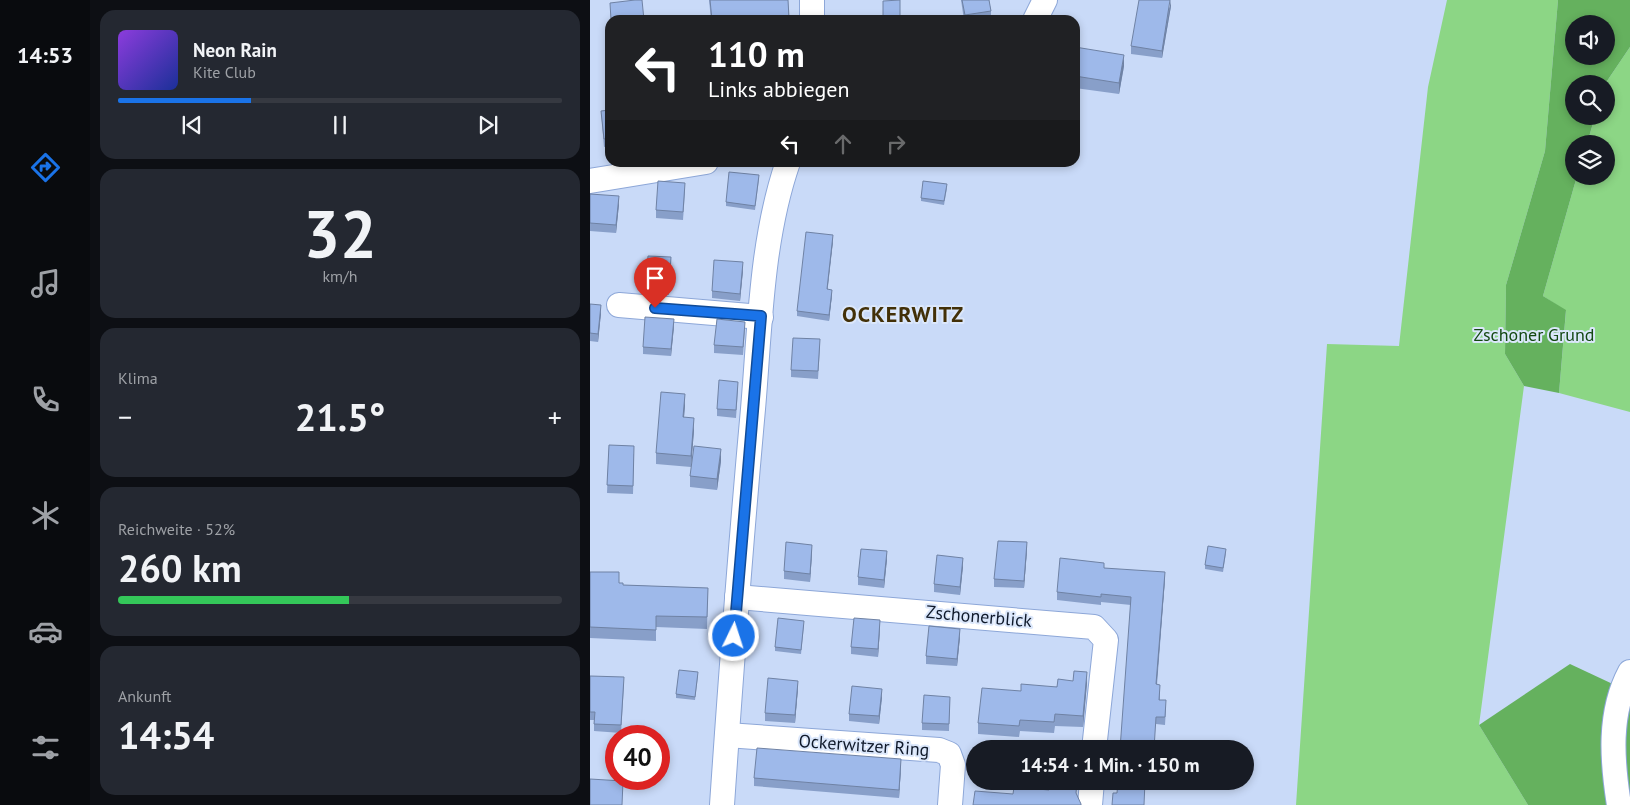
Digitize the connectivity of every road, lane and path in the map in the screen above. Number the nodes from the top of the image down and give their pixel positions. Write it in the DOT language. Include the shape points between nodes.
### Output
graph roads {
  1 [pos="812,0"];
  2 [pos="1045,0"];
  3 [pos="812,15"];
  4 [pos="1038,15"];
  5 [pos="675,167"];
  6 [pos="786,167"];
  7 [pos="590,181"];
  8 [pos="619,305"];
  9 [pos="761,316"];
  10 [pos="737,597"];
  11 [pos="1630,672"];
  12 [pos="727,735"];
  13 [pos="1095,740"];
  14 [pos="1091,790"];
  15 [pos="722,805"];
  16 [pos="950,805"];
  17 [pos="1090,805"];
  18 [pos="1619,805"];
  1 -- 3 [label="street"];
  2 -- 4 [label="street"];
  5 -- 7 [label="street"];
  6 -- 9 [label="street" via="780,186 764,280"];
  8 -- 9 [label="street"];
  9 -- 10 [label="street"];
  10 -- 12 [label="street"];
  10 -- 13 [label="street, Zschonerblick" via="1094,627 1106,640"];
  11 -- 18 [label="street" via="1614,718 1613,770"];
  12 -- 15 [label="street"];
  12 -- 16 [label="street, Ockerwitzer Ring" via="939,750 949,754 953,765"];
  14 -- 17 [label="street"];
}
